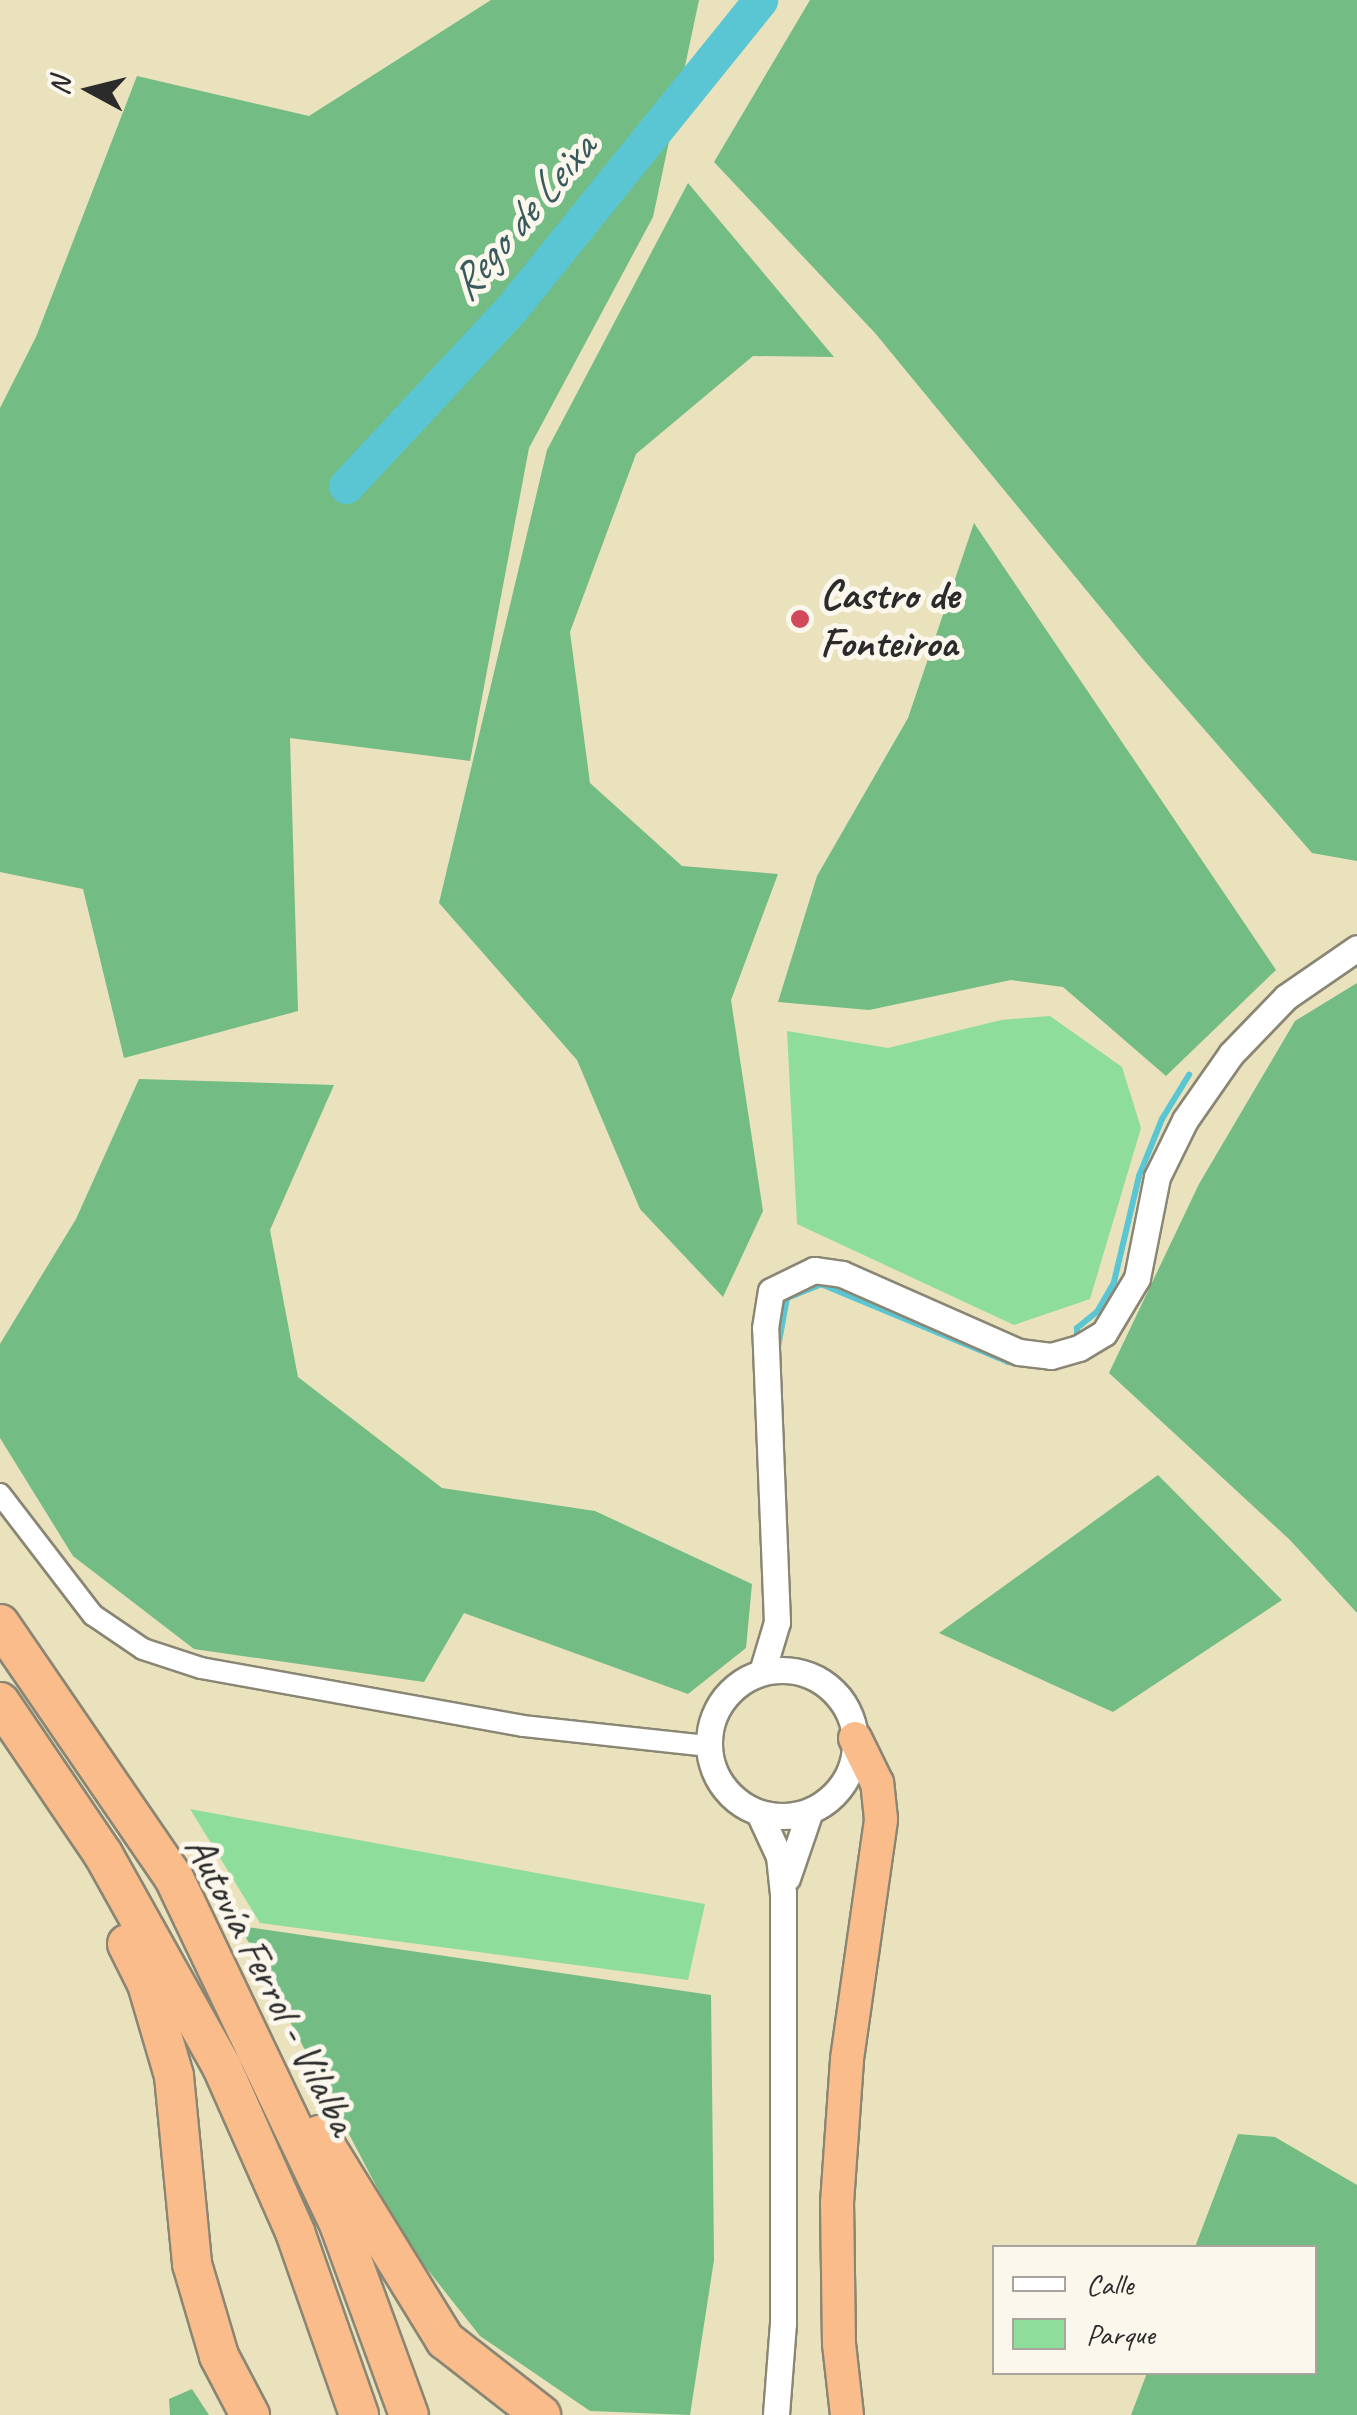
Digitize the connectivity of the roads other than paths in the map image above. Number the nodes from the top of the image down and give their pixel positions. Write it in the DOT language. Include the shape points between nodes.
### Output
graph roads {
  1 [pos="1357,948"];
  2 [pos="0,1494"];
  3 [pos="778,1622"];
  4 [pos="0,1624"];
  5 [pos="762,1672"];
  6 [pos="811,1676"];
  7 [pos="0,1702"];
  8 [pos="855,1738"];
  9 [pos="708,1746"];
  10 [pos="810,1812"];
  11 [pos="759,1814"];
  12 [pos="79,1816"];
  13 [pos="784,1892"];
  14 [pos="228,1991"];
  15 [pos="250,2415"];
  16 [pos="360,2415"];
  17 [pos="409,2415"];
  18 [pos="541,2415"];
  19 [pos="776,2415"];
  20 [pos="847,2415"];
  1 -- 3 [label="street" via="1286,998 1231,1054 1185,1120 1158,1176 1137,1278 1104,1333 1050,1356 1019,1352 842,1274 814,1270 771,1291 765,1328"];
  2 -- 9 [label="street" via="93,1616 143,1650 201,1668 504,1723"];
  3 -- 5 [label="street"];
  3 -- 6 [label="street"];
  4 -- 14 [label="highway, Autovía Ferrol - Vilalba" via="174,1878"];
  5 -- 6 [label="street"];
  5 -- 9 [label="street" via="722,1700"];
  6 -- 8 [label="street" via="847,1708"];
  7 -- 12 [label="highway, Autovía Ferrol - Vilalba"];
  8 -- 10 [label="street" via="844,1782"];
  8 -- 20 [label="highway" via="877,1783 881,1819 847,2059 837,2203 838,2344"];
  9 -- 11 [label="street" via="722,1787"];
  10 -- 11 [label="street"];
  10 -- 13 [label="street"];
  11 -- 13 [label="street" via="779,1856"];
  12 -- 15 [label="highway" via="100,1890 146,1984 168,2058 192,2264 219,2356"];
  12 -- 16 [label="highway, Autovía Ferrol - Vilalba" via="222,2066 295,2232"];
  13 -- 19 [label="street"];
  14 -- 17 [label="highway, Autovía Ferrol - Vilalba" via="339,2224"];
  14 -- 18 [label="highway" via="445,2340"];
}
